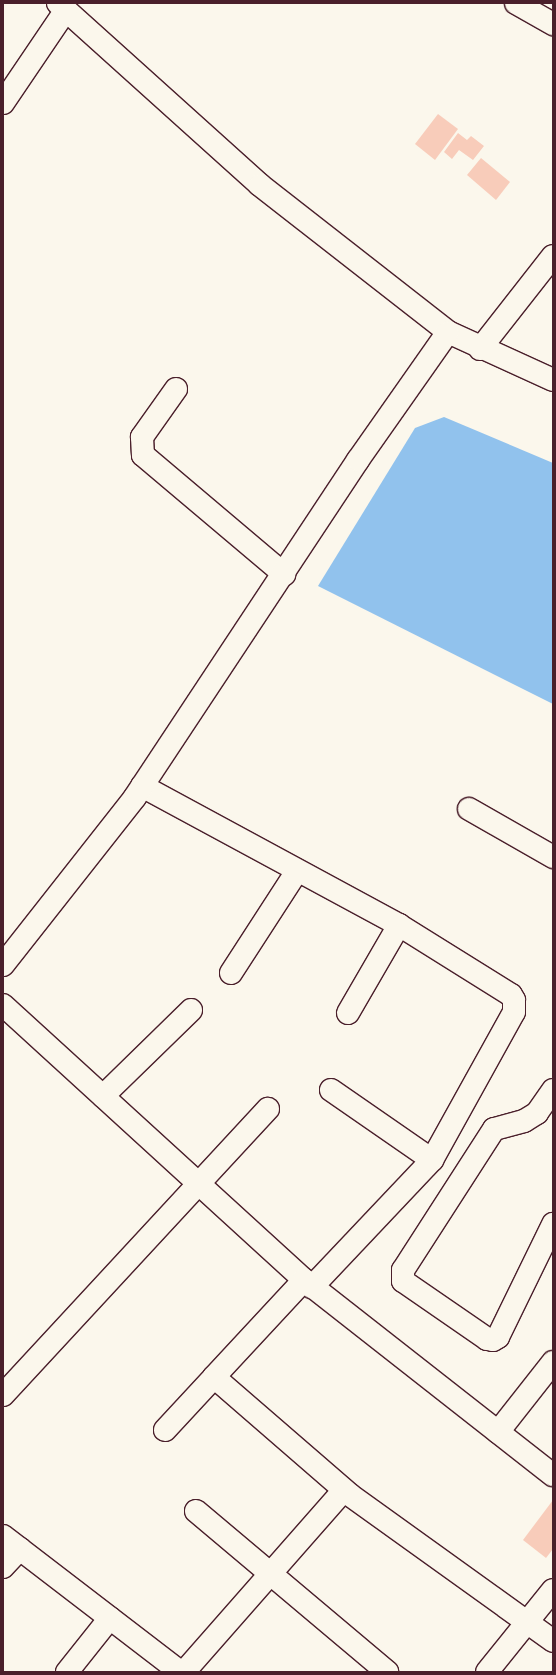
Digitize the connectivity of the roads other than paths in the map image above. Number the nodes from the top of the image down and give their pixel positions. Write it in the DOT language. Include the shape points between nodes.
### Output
graph roads {
  1 [pos="516,3"];
  2 [pos="62,7"];
  3 [pos="553,24"];
  4 [pos="3,103"];
  5 [pos="553,256"];
  6 [pos="448,332"];
  7 [pos="480,349"];
  8 [pos="553,380"];
  9 [pos="176,389"];
  10 [pos="284,574"];
  11 [pos="142,786"];
  12 [pos="469,810"];
  13 [pos="553,856"];
  14 [pos="297,871"];
  15 [pos="399,925"];
  16 [pos="3,965"];
  17 [pos="231,973"];
  18 [pos="3,1005"];
  19 [pos="191,1010"];
  20 [pos="348,1013"];
  21 [pos="331,1090"];
  22 [pos="553,1090"];
  23 [pos="103,1096"];
  24 [pos="268,1109"];
  25 [pos="432,1160"];
  26 [pos="200,1185"];
  27 [pos="553,1224"];
  28 [pos="308,1284"];
  29 [pos="553,1362"];
  30 [pos="214,1377"];
  31 [pos="3,1395"];
  32 [pos="165,1430"];
  33 [pos="498,1432"];
  34 [pos="553,1475"];
  35 [pos="344,1490"];
  36 [pos="196,1511"];
  37 [pos="11,1542"];
  38 [pos="3,1567"];
  39 [pos="271,1574"];
  40 [pos="553,1590"];
  41 [pos="110,1618"];
  42 [pos="529,1622"];
  43 [pos="553,1642"];
  44 [pos="66,1672"];
  45 [pos="180,1672"];
  46 [pos="184,1672"];
  47 [pos="387,1672"];
  48 [pos="486,1672"];
  1 -- 3 [label="street"];
  2 -- 4 [label="street"];
  2 -- 6 [label="street" via="260,186"];
  5 -- 7 [label="street"];
  6 -- 7 [label="street"];
  6 -- 10 [label="street" via="358,460"];
  7 -- 8 [label="street"];
  9 -- 10 [label="street" via="142,437 143,455"];
  10 -- 11 [label="street"];
  11 -- 14 [label="street"];
  11 -- 16 [label="street"];
  12 -- 13 [label="street"];
  14 -- 15 [label="street"];
  14 -- 17 [label="street"];
  15 -- 20 [label="street"];
  15 -- 25 [label="street" via="511,995 515,1006"];
  18 -- 23 [label="street"];
  19 -- 23 [label="street"];
  21 -- 25 [label="street"];
  22 -- 27 [label="street" via="537,1113 524,1121 494,1129 403,1270 403,1281 487,1339 493,1340 498,1337"];
  23 -- 26 [label="street"];
  24 -- 26 [label="street"];
  25 -- 28 [label="street"];
  26 -- 28 [label="street"];
  26 -- 31 [label="street"];
  28 -- 30 [label="street"];
  28 -- 33 [label="street"];
  29 -- 33 [label="street"];
  30 -- 32 [label="street"];
  30 -- 35 [label="street"];
  33 -- 34 [label="street"];
  35 -- 39 [label="street"];
  35 -- 42 [label="street"];
  36 -- 39 [label="street"];
  37 -- 38 [label="street"];
  37 -- 41 [label="street"];
  39 -- 46 [label="street"];
  39 -- 47 [label="street"];
  40 -- 42 [label="street"];
  41 -- 44 [label="street"];
  41 -- 45 [label="street"];
  42 -- 43 [label="street"];
  42 -- 48 [label="street"];
}
